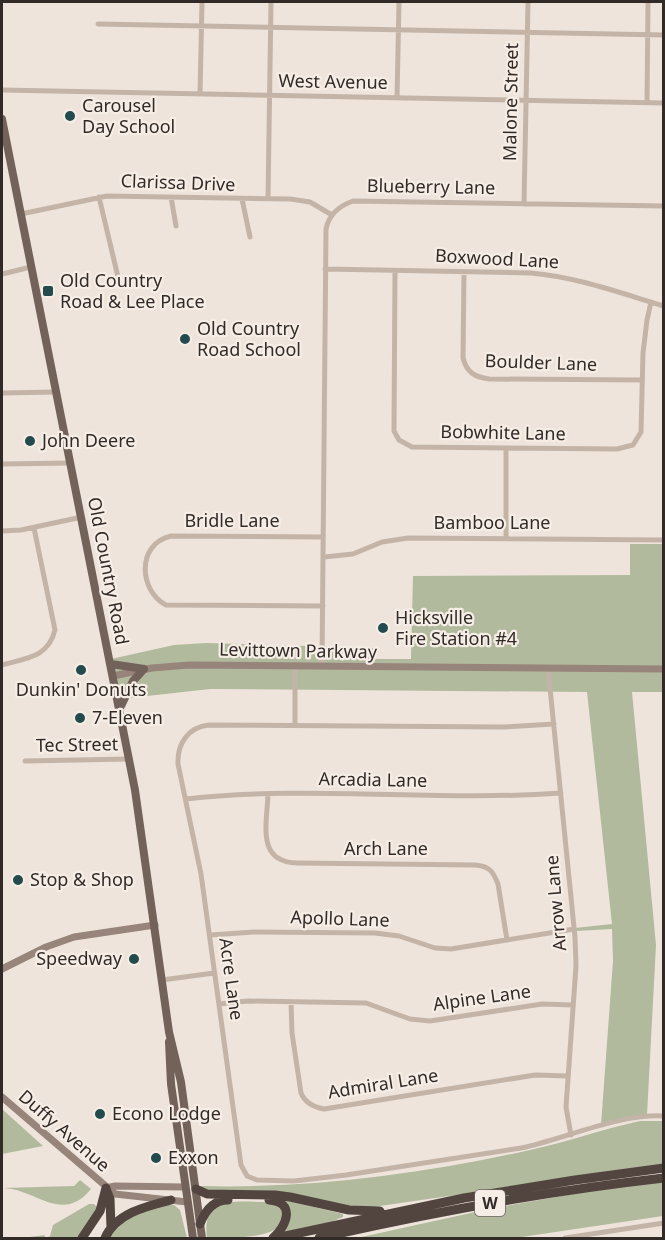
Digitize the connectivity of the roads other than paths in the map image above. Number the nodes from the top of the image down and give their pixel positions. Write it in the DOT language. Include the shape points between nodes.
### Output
graph roads {
  1 [pos="202,2"];
  2 [pos="272,2"];
  3 [pos="399,2"];
  4 [pos="528,2"];
  5 [pos="648,2"];
  6 [pos="98,24"];
  7 [pos="202,26"];
  8 [pos="271,27"];
  9 [pos="398,30"];
  10 [pos="527,32"];
  11 [pos="648,34"];
  12 [pos="663,34"];
  13 [pos="2,90"];
  14 [pos="200,94"];
  15 [pos="270,96"];
  16 [pos="397,98"];
  17 [pos="525,100"];
  18 [pos="647,103"];
  19 [pos="663,103"];
  20 [pos="2,120"];
  21 [pos="99,197"];
  22 [pos="171,197"];
  23 [pos="242,199"];
  24 [pos="268,199"];
  25 [pos="524,204"];
  26 [pos="663,206"];
  27 [pos="21,214"];
  28 [pos="332,214"];
  29 [pos="176,226"];
  30 [pos="250,237"];
  31 [pos="31,267"];
  32 [pos="325,269"];
  33 [pos="395,271"];
  34 [pos="464,272"];
  35 [pos="2,274"];
  36 [pos="118,277"];
  37 [pos="651,302"];
  38 [pos="663,306"];
  39 [pos="642,380"];
  40 [pos="57,392"];
  41 [pos="2,393"];
  42 [pos="506,448"];
  43 [pos="71,463"];
  44 [pos="2,464"];
  45 [pos="82,517"];
  46 [pos="34,528"];
  47 [pos="2,531"];
  48 [pos="323,537"];
  49 [pos="506,538"];
  50 [pos="663,540"];
  51 [pos="324,557"];
  52 [pos="323,606"];
  53 [pos="111,664"];
  54 [pos="2,665"];
  55 [pos="295,666"];
  56 [pos="322,666"];
  57 [pos="548,668"];
  58 [pos="144,669"];
  59 [pos="663,669"];
  60 [pos="113,676"];
  61 [pos="120,707"];
  62 [pos="554,724"];
  63 [pos="295,725"];
  64 [pos="129,759"];
  65 [pos="25,761"];
  66 [pos="561,793"];
  67 [pos="267,794"];
  68 [pos="186,799"];
  69 [pos="155,925"];
  70 [pos="574,929"];
  71 [pos="210,935"];
  72 [pos="507,940"];
  73 [pos="2,969"];
  74 [pos="214,973"];
  75 [pos="162,980"];
  76 [pos="291,1002"];
  77 [pos="219,1004"];
  78 [pos="573,1005"];
  79 [pos="169,1032"];
  80 [pos="568,1076"];
  81 [pos="2,1097"];
  82 [pos="663,1116"];
  83 [pos="571,1135"];
  84 [pos="663,1168"];
  85 [pos="663,1178"];
  86 [pos="184,1187"];
  87 [pos="106,1188"];
  88 [pos="196,1189"];
  89 [pos="171,1200"];
  90 [pos="187,1202"];
  91 [pos="407,1209"];
  92 [pos="663,1223"];
  93 [pos="200,1224"];
  94 [pos="111,1228"];
  95 [pos="360,1229"];
  96 [pos="607,1235"];
  97 [pos="82,1239"];
  98 [pos="105,1239"];
  99 [pos="193,1239"];
  100 [pos="202,1239"];
  101 [pos="275,1239"];
  102 [pos="319,1239"];
  103 [pos="342,1239"];
  104 [pos="565,1239"];
  1 -- 7 [label="street"];
  2 -- 8 [label="street"];
  3 -- 9 [label="street"];
  4 -- 10 [label="street, Malone Street"];
  5 -- 11 [label="street"];
  6 -- 7 [label="street"];
  7 -- 8 [label="street"];
  7 -- 14 [label="street"];
  8 -- 9 [label="street"];
  8 -- 15 [label="street"];
  9 -- 10 [label="street"];
  9 -- 16 [label="street"];
  10 -- 11 [label="street"];
  10 -- 17 [label="street, Malone Street"];
  11 -- 12 [label="street"];
  11 -- 18 [label="street"];
  13 -- 14 [label="street, West Avenue"];
  14 -- 15 [label="street, West Avenue"];
  15 -- 16 [label="street, West Avenue"];
  15 -- 24 [label="street"];
  16 -- 17 [label="street, West Avenue"];
  17 -- 18 [label="street, West Avenue"];
  17 -- 25 [label="street, Malone Street"];
  18 -- 19 [label="street, West Avenue"];
  20 -- 27 [label="main road, Old Country Road"];
  21 -- 22 [label="street, Clarissa Drive"];
  21 -- 27 [label="street, Clarissa Drive"];
  21 -- 36 [label="street"];
  22 -- 23 [label="street, Clarissa Drive"];
  22 -- 29 [label="street"];
  23 -- 24 [label="street, Clarissa Drive"];
  23 -- 30 [label="street"];
  24 -- 28 [label="street, Clarissa Drive" via="304,201"];
  25 -- 26 [label="street, Blueberry Lane"];
  25 -- 28 [label="street, Blueberry Lane" via="353,201"];
  27 -- 31 [label="main road, Old Country Road"];
  28 -- 32 [label="street" via="326,229"];
  31 -- 35 [label="street"];
  31 -- 40 [label="main road, Old Country Road"];
  32 -- 33 [label="street, Boxwood Lane"];
  32 -- 48 [label="street"];
  33 -- 34 [label="street, Boxwood Lane"];
  33 -- 42 [label="street, Bobwhite Lane" via="396,435 412,447"];
  34 -- 37 [label="street, Boxwood Lane" via="558,275"];
  34 -- 39 [label="street, Boulder Lane" via="463,358 468,371 476,377"];
  37 -- 38 [label="street, Boxwood Lane"];
  37 -- 39 [label="street, Bobwhite Lane"];
  39 -- 42 [label="street, Bobwhite Lane" via="641,432 628,447"];
  40 -- 41 [label="street"];
  40 -- 43 [label="main road, Old Country Road"];
  42 -- 49 [label="street"];
  43 -- 44 [label="street"];
  43 -- 45 [label="main road, Old Country Road"];
  45 -- 46 [label="street"];
  45 -- 53 [label="main road, Old Country Road"];
  46 -- 47 [label="street"];
  46 -- 54 [label="street" via="55,630 52,641 40,654"];
  48 -- 51 [label="street"];
  48 -- 52 [label="street, Bridle Lane" via="171,536 156,542 145,561 152,594 166,605"];
  49 -- 50 [label="street, Bamboo Lane"];
  49 -- 51 [label="street, Bamboo Lane" via="408,538 382,542 353,554"];
  51 -- 52 [label="street"];
  52 -- 56 [label="street"];
  53 -- 58 [label="main road"];
  53 -- 60 [label="main road, Old Country Road"];
  55 -- 56 [label="street, Levittown Parkway"];
  55 -- 58 [label="street, Levittown Parkway" via="189,665"];
  55 -- 63 [label="street"];
  56 -- 57 [label="street, Levittown Parkway"];
  57 -- 59 [label="street, Levittown Parkway"];
  57 -- 62 [label="street, Arrow Lane"];
  58 -- 60 [label="street, Levittown Parkway"];
  58 -- 61 [label="main road"];
  60 -- 61 [label="main road, Old Country Road"];
  61 -- 64 [label="main road, Old Country Road"];
  62 -- 63 [label="street, Acre Lane"];
  62 -- 66 [label="street, Arrow Lane"];
  63 -- 68 [label="street, Acre Lane" via="209,724 193,730 178,751"];
  64 -- 65 [label="street, Tec Street"];
  64 -- 69 [label="main road, Old Country Road"];
  66 -- 67 [label="street, Arcadia Lane"];
  66 -- 70 [label="street, Arrow Lane"];
  67 -- 68 [label="street, Arcadia Lane"];
  67 -- 72 [label="street, Arch Lane" via="267,842 272,856 280,862 489,868 498,884"];
  68 -- 71 [label="street, Acre Lane"];
  69 -- 73 [label="street" via="74,937"];
  69 -- 75 [label="main road, Old Country Road"];
  70 -- 72 [label="street, Apollo Lane"];
  70 -- 78 [label="street, Arrow Lane"];
  71 -- 72 [label="street, Apollo Lane" via="375,933 442,949"];
  71 -- 74 [label="street, Acre Lane"];
  74 -- 75 [label="street"];
  74 -- 77 [label="street, Acre Lane"];
  75 -- 79 [label="main road, Old Country Road"];
  76 -- 77 [label="street, Alpine Lane"];
  76 -- 78 [label="street, Alpine Lane" via="366,1003 410,1019 430,1021 542,1004"];
  76 -- 80 [label="street, Admiral Lane" via="301,1093 318,1108 535,1076"];
  77 -- 83 [label="street, Acre Lane" via="241,1165 252,1179 294,1181 346,1175 520,1148"];
  78 -- 80 [label="street, Arrow Lane"];
  79 -- 86 [label="main road, Old Country Road" via="171,1084"];
  79 -- 88 [label="main road, Old Country Road" via="181,1082"];
  80 -- 83 [label="street, Arrow Lane" via="566,1107"];
  81 -- 87 [label="street, Duffy Avenue"];
  82 -- 83 [label="street, Acre Lane" via="625,1120"];
  84 -- 91 [label="highway, W"];
  85 -- 95 [label="highway, W" via="547,1194"];
  86 -- 87 [label="street, Duffy Avenue"];
  86 -- 90 [label="main road, Old Country Road"];
  87 -- 89 [label="street, Duffy Avenue" via="115,1194"];
  87 -- 94 [label="highway"];
  87 -- 97 [label="highway" via="100,1211"];
  88 -- 91 [label="highway" via="213,1195 290,1197 349,1210"];
  88 -- 93 [label="main road, Old Country Road"];
  89 -- 90 [label="street, Duffy Avenue"];
  89 -- 94 [label="highway" via="117,1221"];
  90 -- 99 [label="main road, Old Country Road"];
  91 -- 101 [label="highway, W"];
  92 -- 96 [label="street"];
  93 -- 100 [label="main road, Old Country Road"];
  93 -- 101 [label="highway" via="209,1208 221,1200 274,1201 284,1207 286,1217 284,1228"];
  94 -- 98 [label="highway"];
  95 -- 102 [label="highway, W"];
  95 -- 103 [label="highway"];
  96 -- 104 [label="street"];
}
